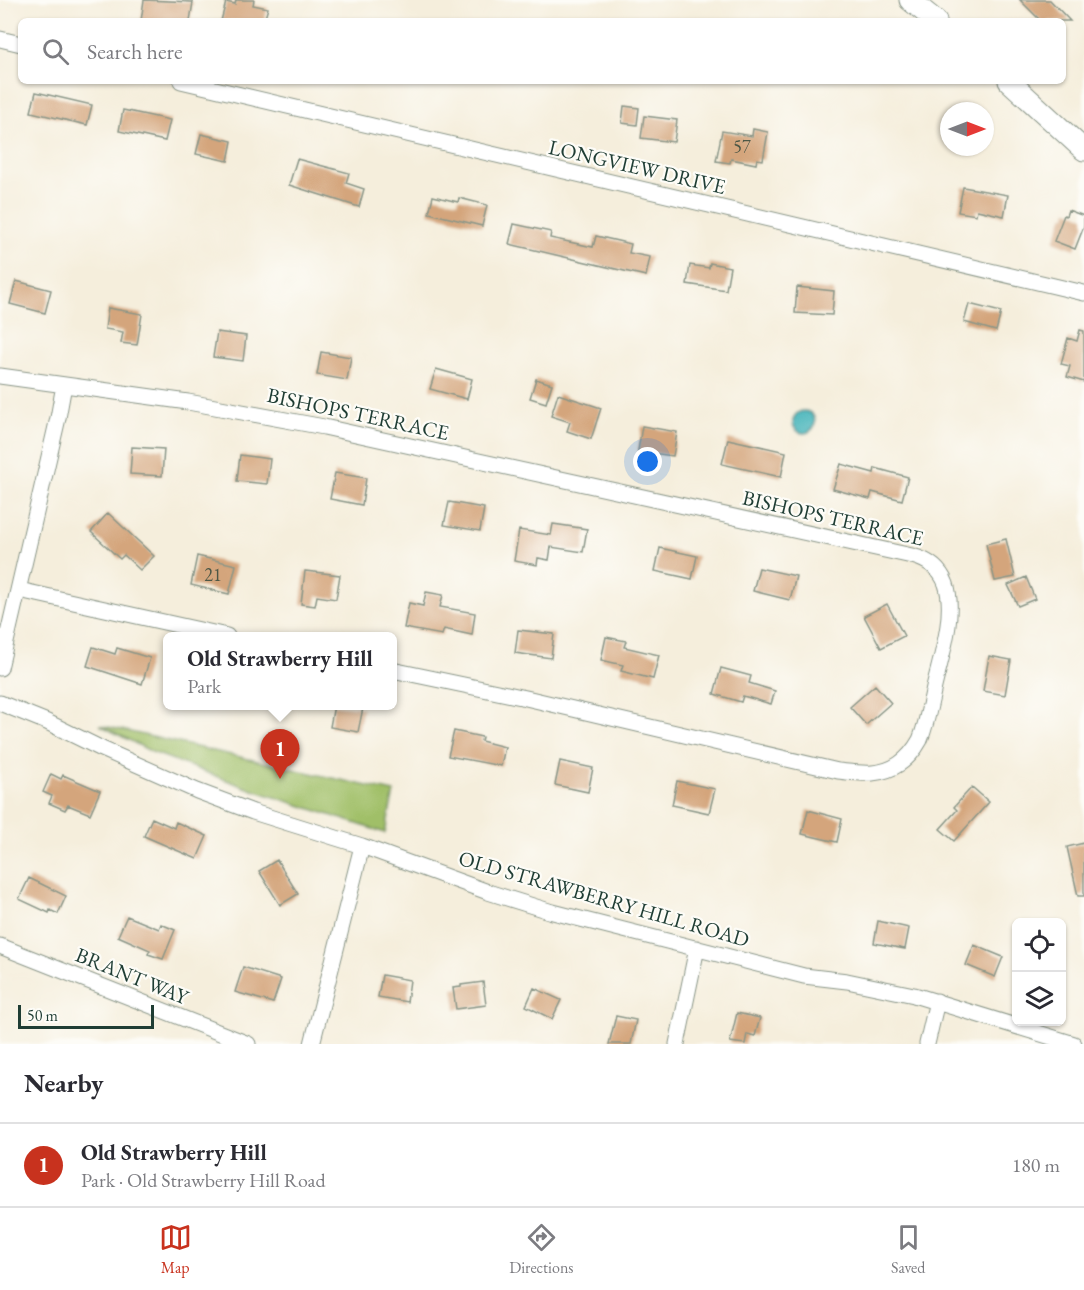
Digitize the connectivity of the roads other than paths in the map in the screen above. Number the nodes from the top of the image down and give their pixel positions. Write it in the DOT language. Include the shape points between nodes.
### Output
graph roads {
  1 [pos="910,0"];
  2 [pos="932,18"];
  3 [pos="0,39"];
  4 [pos="18,43"];
  5 [pos="194,84"];
  6 [pos="1012,84"];
  7 [pos="1084,150"];
  8 [pos="1084,292"];
  9 [pos="0,376"];
  10 [pos="64,385"];
  11 [pos="19,590"];
  12 [pos="209,632"];
  13 [pos="0,668"];
  14 [pos="397,671"];
  15 [pos="0,703"];
  16 [pos="363,846"];
  17 [pos="0,946"];
  18 [pos="697,948"];
  19 [pos="937,1001"];
  20 [pos="248,1044"];
  21 [pos="312,1044"];
  22 [pos="677,1044"];
  23 [pos="927,1044"];
  24 [pos="1074,1044"];
  1 -- 2 [label="main road"];
  3 -- 4 [label="street"];
  5 -- 8 [label="street, LONGVIEW DRIVE"];
  6 -- 7 [label="main road"];
  9 -- 10 [label="street, BISHOPS TERRACE"];
  10 -- 11 [label="street"];
  10 -- 14 [label="street, BISHOPS TERRACE" via="324,427 912,555 931,563 942,576 949,601 947,633 922,735 905,759 879,773 837,771"];
  11 -- 12 [label="street"];
  11 -- 13 [label="street"];
  15 -- 16 [label="street, OLD STRAWBERRY HILL ROAD" via="198,791"];
  16 -- 18 [label="street, OLD STRAWBERRY HILL ROAD" via="539,908"];
  16 -- 21 [label="street"];
  17 -- 20 [label="street, BRANT WAY"];
  18 -- 19 [label="street, OLD STRAWBERRY HILL ROAD" via="804,976 879,987"];
  18 -- 22 [label="street"];
  19 -- 23 [label="street"];
  19 -- 24 [label="street, OLD STRAWBERRY HILL ROAD"];
}
